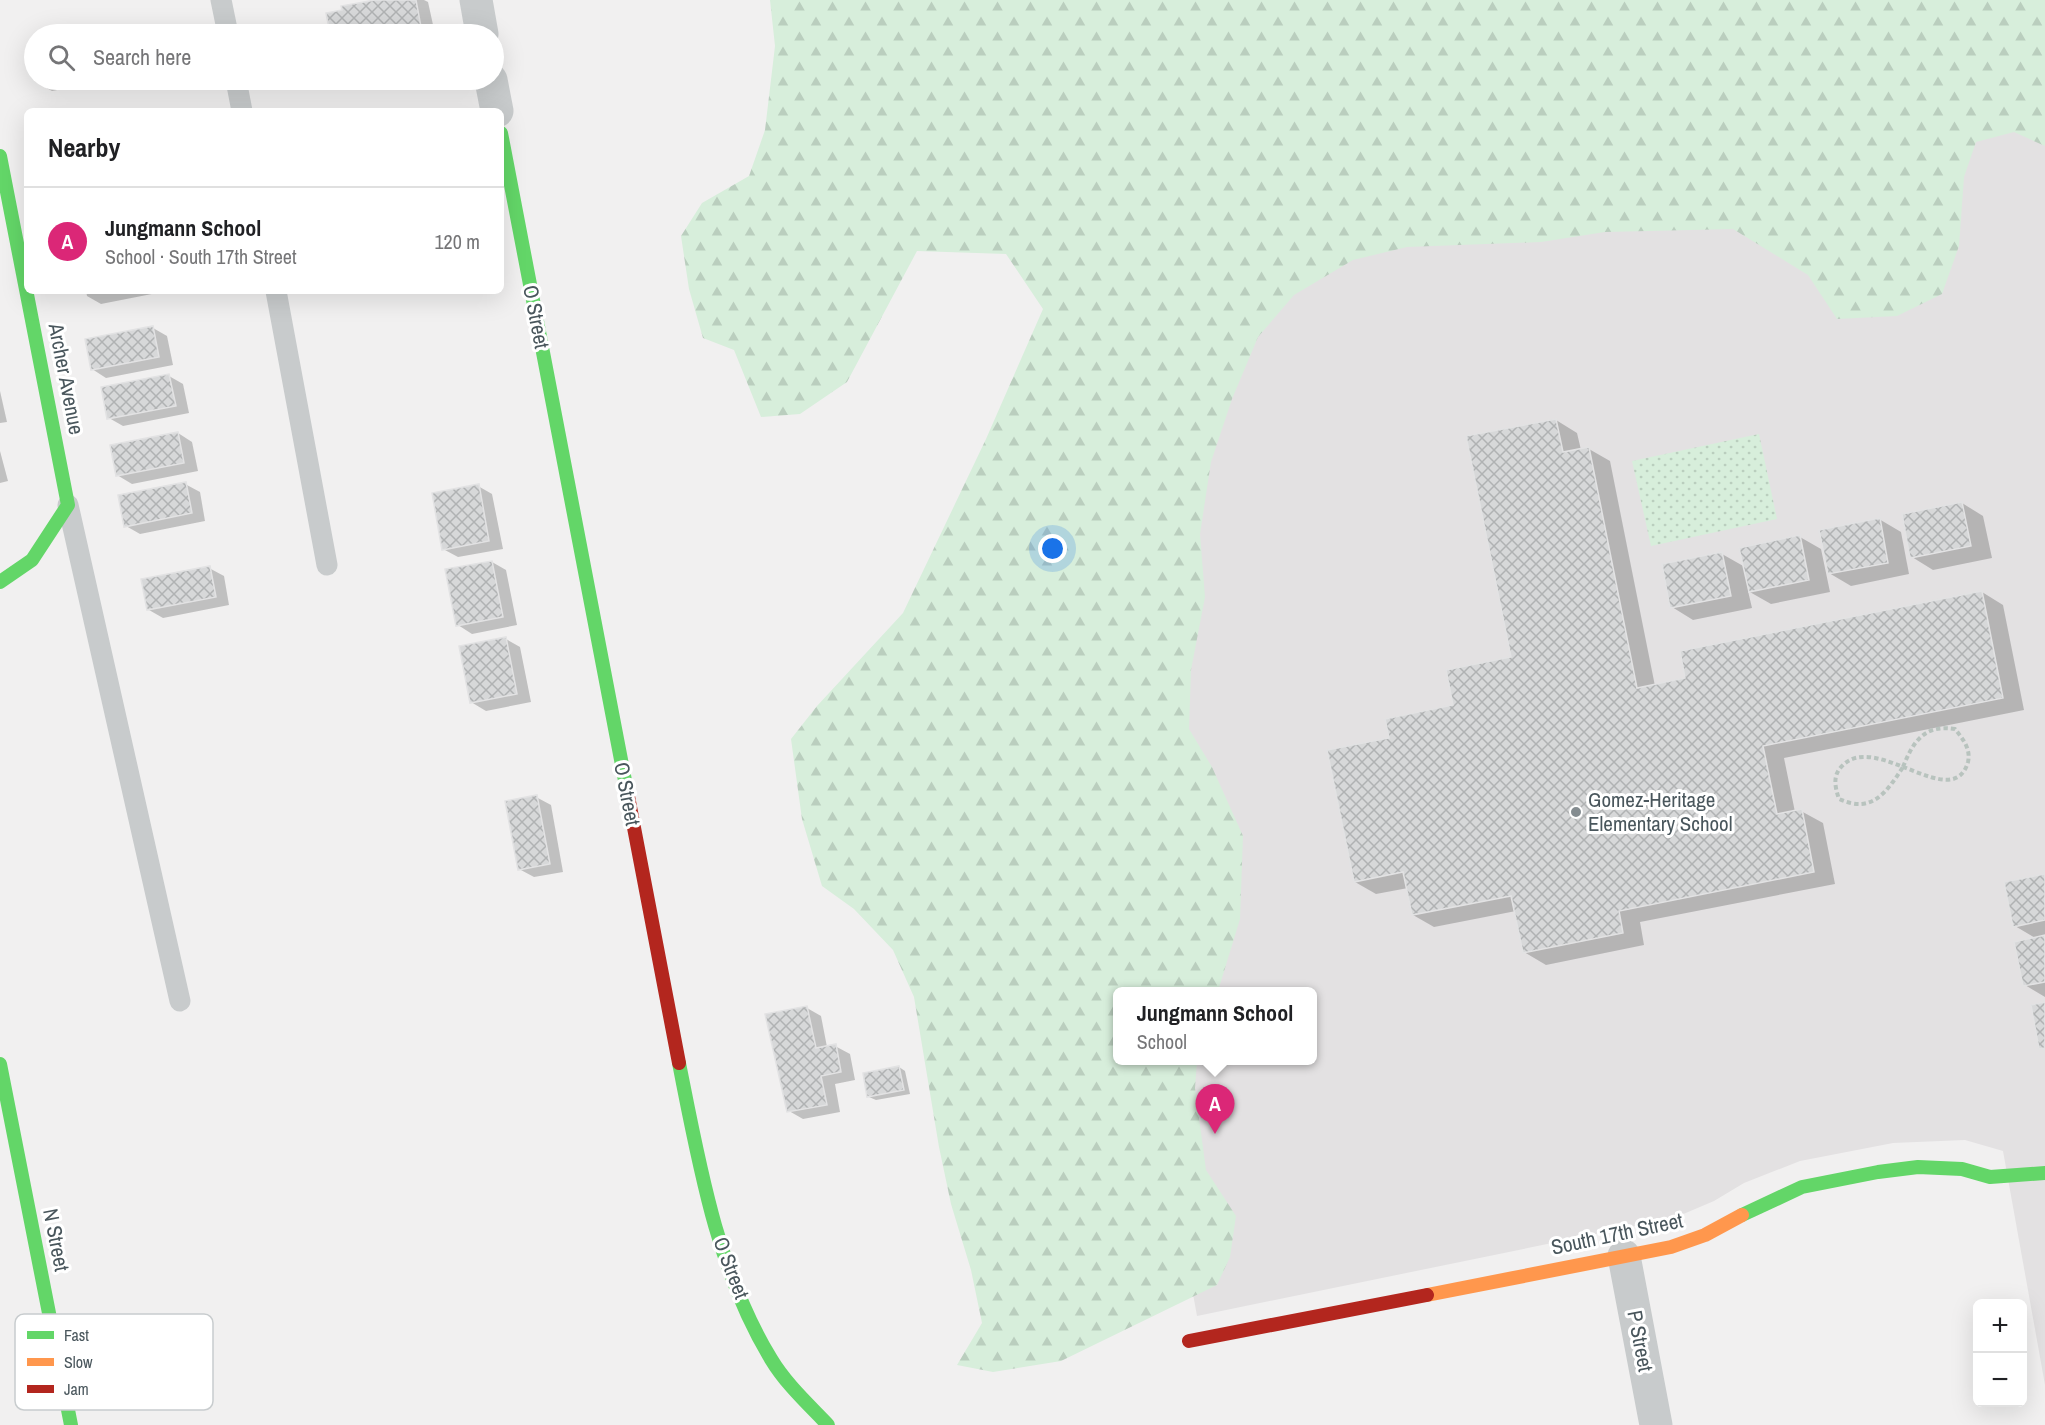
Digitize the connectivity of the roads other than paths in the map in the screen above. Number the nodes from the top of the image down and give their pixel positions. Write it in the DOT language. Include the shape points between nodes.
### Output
graph roads {
  1 [pos="221,0"];
  2 [pos="476,0"];
  3 [pos="226,24"];
  4 [pos="480,24"];
  5 [pos="238,90"];
  6 [pos="493,90"];
  7 [pos="241,108"];
  8 [pos="496,108"];
  9 [pos="504,150"];
  10 [pos="0,156"];
  11 [pos="24,279"];
  12 [pos="27,294"];
  13 [pos="277,294"];
  14 [pos="68,505"];
  15 [pos="327,565"];
  16 [pos="0,582"];
  17 [pos="180,1001"];
  18 [pos="1,1071"];
  19 [pos="2045,1173"];
  20 [pos="1624,1256"];
  21 [pos="49,1314"];
  22 [pos="1189,1341"];
  23 [pos="68,1410"];
  24 [pos="71,1425"];
  25 [pos="828,1425"];
  26 [pos="1656,1425"];
  1 -- 3 [label="lane"];
  2 -- 4 [label="street"];
  5 -- 7 [label="lane"];
  6 -- 8 [label="street"];
  9 -- 25 [label="street, O Street" via="701,1175 731,1271 761,1339 783,1376"];
  10 -- 11 [label="street, Archer Avenue"];
  12 -- 14 [label="street, Archer Avenue"];
  13 -- 15 [label="lane"];
  14 -- 16 [label="street" via="32,560"];
  14 -- 17 [label="lane"];
  18 -- 21 [label="street, N Street"];
  19 -- 20 [label="street, South 17th Street" via="1990,1177 1962,1169 1918,1167 1867,1174 1802,1187 1705,1235 1671,1247"];
  20 -- 22 [label="street, South 17th Street"];
  20 -- 26 [label="street, P Street"];
  23 -- 24 [label="street, N Street"];
}
